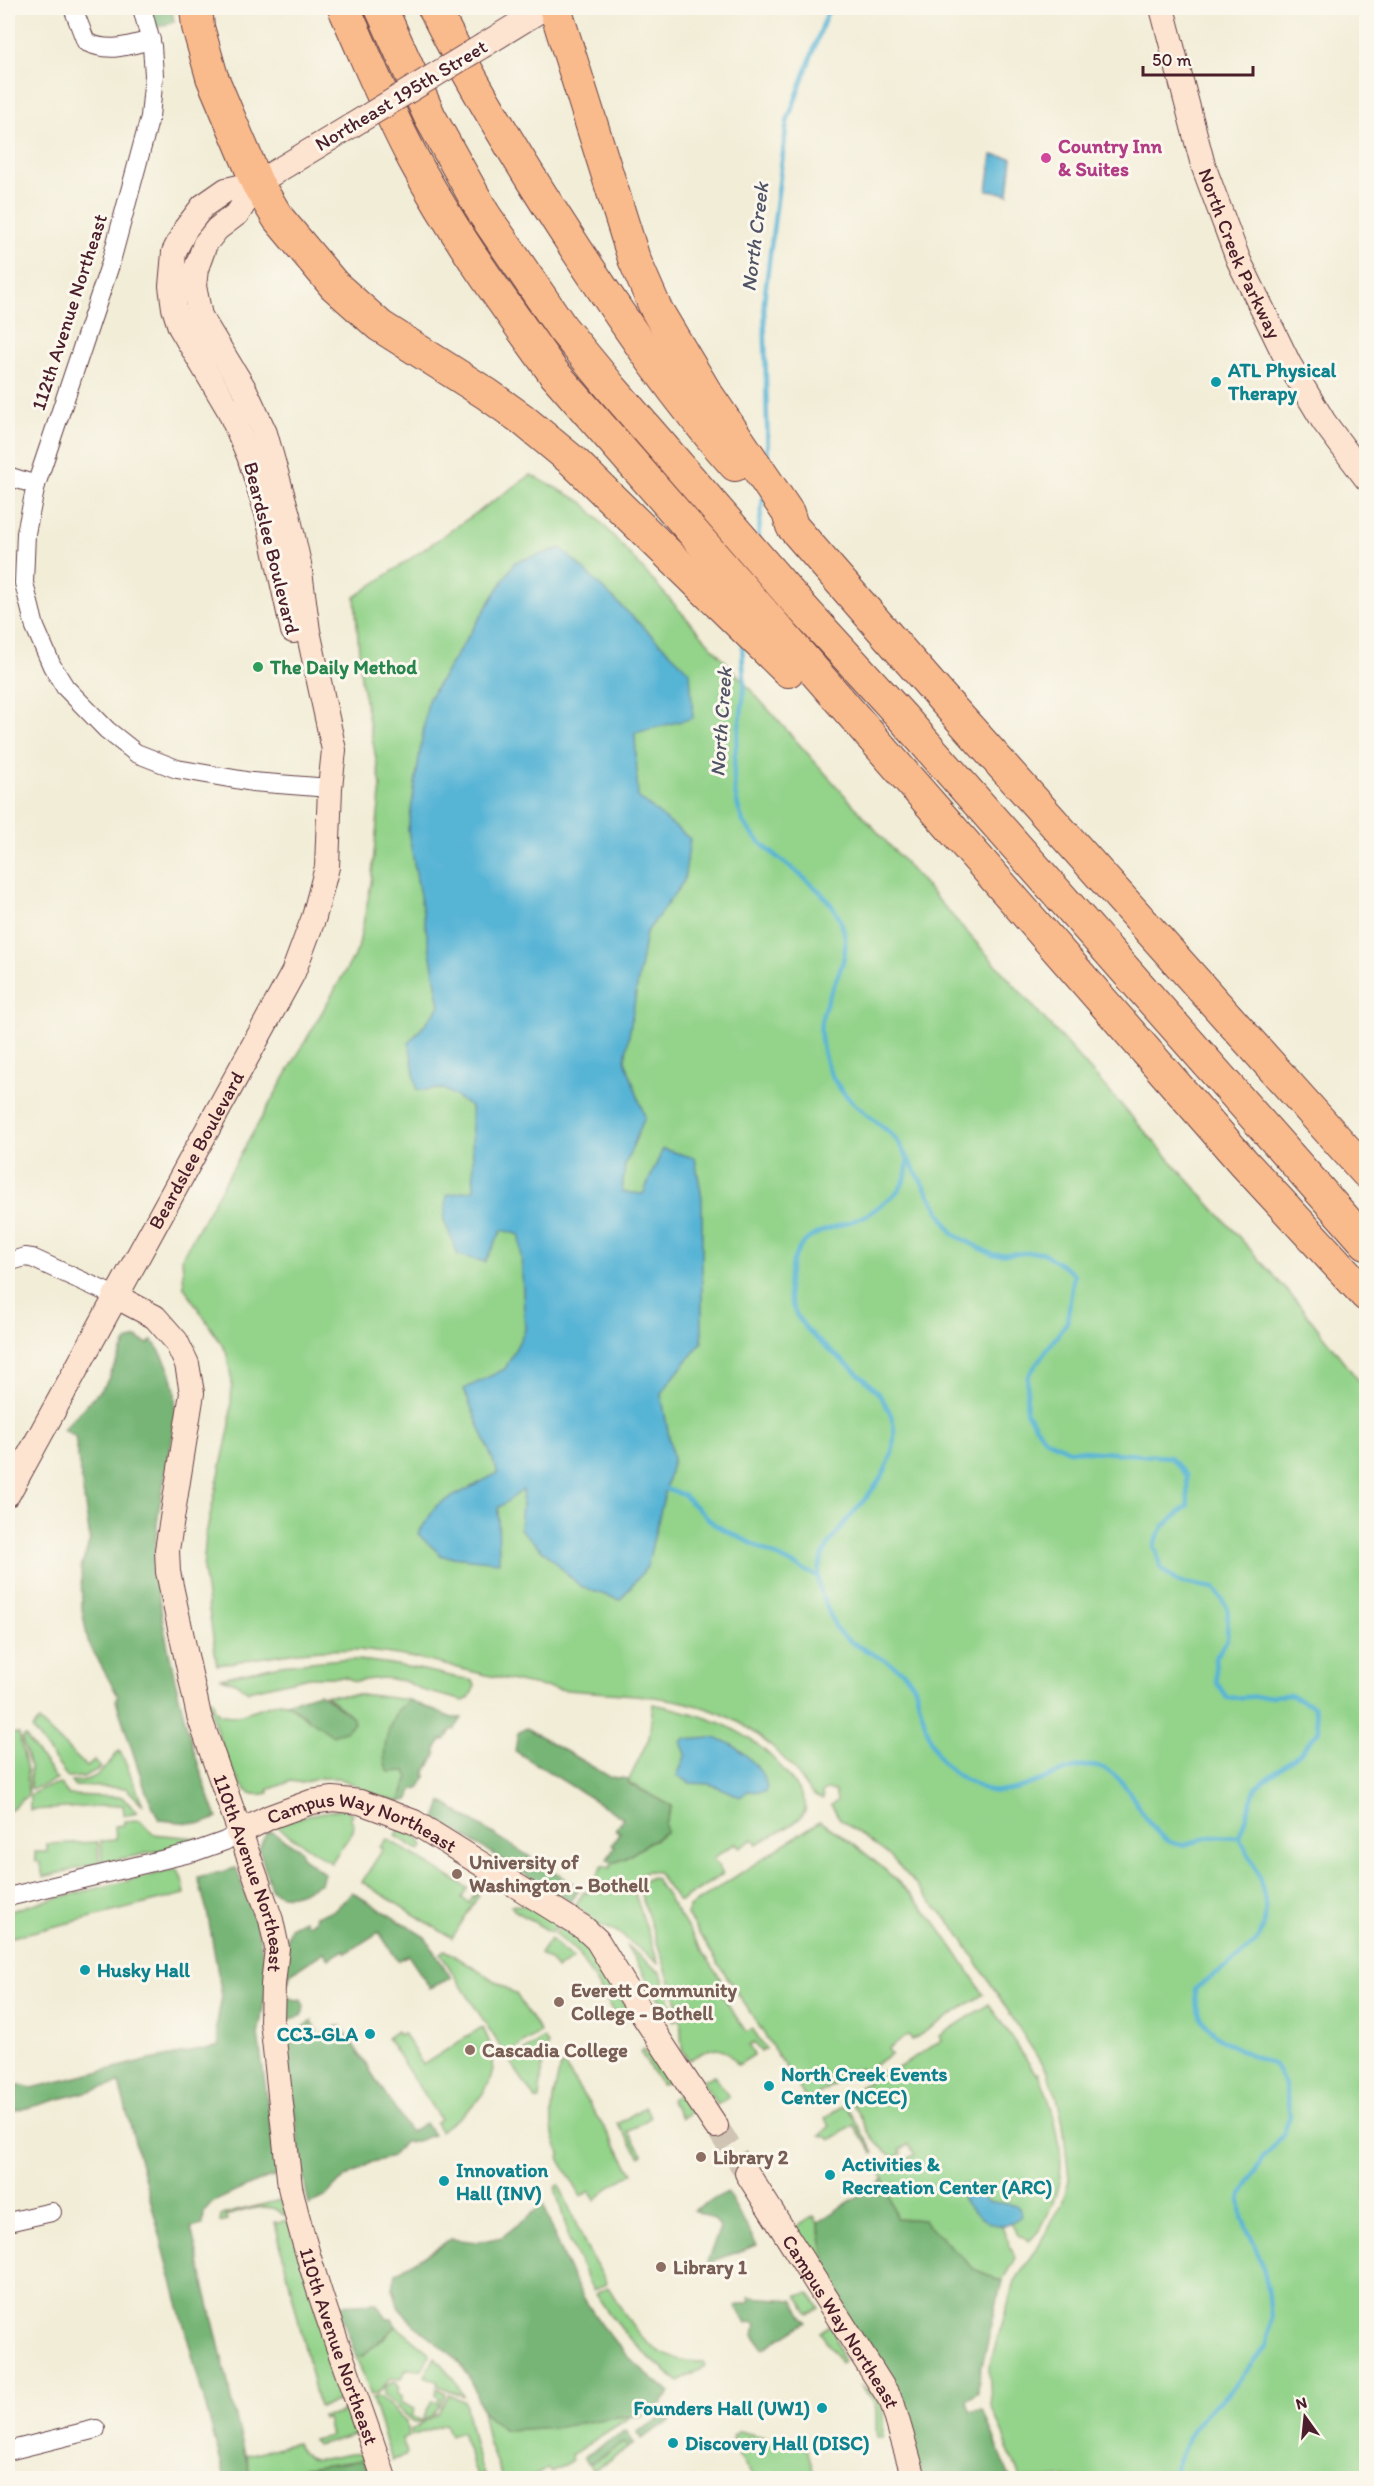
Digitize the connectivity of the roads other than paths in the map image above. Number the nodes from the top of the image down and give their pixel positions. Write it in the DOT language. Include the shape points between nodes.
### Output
graph roads {
  1 [pos="73,8"];
  2 [pos="142,8"];
  3 [pos="195,8"];
  4 [pos="344,8"];
  5 [pos="357,8"];
  6 [pos="381,8"];
  7 [pos="394,8"];
  8 [pos="434,8"];
  9 [pos="544,8"];
  10 [pos="555,8"];
  11 [pos="1162,8"];
  12 [pos="151,40"];
  13 [pos="257,183"];
  14 [pos="183,286"];
  15 [pos="738,454"];
  16 [pos="8,476"];
  17 [pos="1366,478"];
  18 [pos="36,485"];
  19 [pos="732,517"];
  20 [pos="726,562"];
  21 [pos="781,573"];
  22 [pos="777,620"];
  23 [pos="330,788"];
  24 [pos="978,856"];
  25 [pos="1366,1172"];
  26 [pos="1366,1226"];
  27 [pos="1366,1243"];
  28 [pos="8,1262"];
  29 [pos="1366,1275"];
  30 [pos="1366,1295"];
  31 [pos="115,1296"];
  32 [pos="8,1494"];
  33 [pos="238,1833"];
  34 [pos="8,1897"];
  35 [pos="716,2127"];
  36 [pos="747,2173"];
  37 [pos="52,2212"];
  38 [pos="8,2222"];
  39 [pos="96,2429"];
  40 [pos="8,2451"];
  41 [pos="384,2478"];
  42 [pos="915,2478"];
  1 -- 12 [label="street" via="86,42 98,48 113,50"];
  2 -- 12 [label="street, 112th Avenue Northeast"];
  3 -- 13 [label="highway" via="212,77"];
  4 -- 20 [label="highway" via="413,160 489,284 554,372"];
  5 -- 20 [label="highway" via="414,134 487,262 591,400"];
  6 -- 19 [label="highway" via="430,117 484,214 528,282 613,390"];
  7 -- 19 [label="highway" via="443,118 536,272 612,372"];
  8 -- 15 [label="highway" via="539,193 628,326 701,427"];
  9 -- 13 [label="street, Northeast 195th Street, bridge"];
  10 -- 15 [label="highway" via="634,259 656,309"];
  11 -- 17 [label="street, North Creek Parkway" via="1203,165 1238,259 1289,364 1324,422"];
  12 -- 18 [label="street, 112th Avenue Northeast" via="154,75 150,117 110,265"];
  13 -- 14 [label="street, Northeast 195th Street" via="226,190 203,206 186,228 174,252"];
  13 -- 24 [label="highway" via="278,219 333,285 380,326 522,419 574,462"];
  14 -- 23 [label="street, Beardslee Boulevard" via="245,390 265,433 299,564 308,631 334,750"];
  15 -- 25 [label="highway" via="789,521 950,707"];
  16 -- 18 [label="street"];
  18 -- 23 [label="street, 112th Avenue Northeast" via="26,533 24,583 35,627 52,666 65,687 89,712 136,753 177,769 252,782"];
  19 -- 21 [label="highway"];
  20 -- 22 [label="highway"];
  21 -- 26 [label="highway"];
  21 -- 27 [label="highway"];
  22 -- 24 [label="highway"];
  22 -- 29 [label="highway"];
  23 -- 31 [label="street, Beardslee Boulevard" via="327,867 293,973"];
  24 -- 30 [label="highway" via="1243,1162"];
  28 -- 31 [label="street" via="32,1258"];
  31 -- 32 [label="street, Beardslee Boulevard"];
  31 -- 33 [label="street, 110th Avenue Northeast" via="155,1317 176,1341 186,1364 192,1393 167,1550 168,1572 199,1716"];
  33 -- 34 [label="street" via="194,1852"];
  33 -- 35 [label="street, Campus Way Northeast" via="297,1806 333,1799 360,1802 414,1822 584,1928 597,1940"];
  33 -- 41 [label="street, 110th Avenue Northeast" via="271,1920 277,1948 272,2021 296,2214"];
  36 -- 42 [label="street, Campus Way Northeast" via="892,2402"];
  37 -- 38 [label="street"];
  39 -- 40 [label="street"];
}
